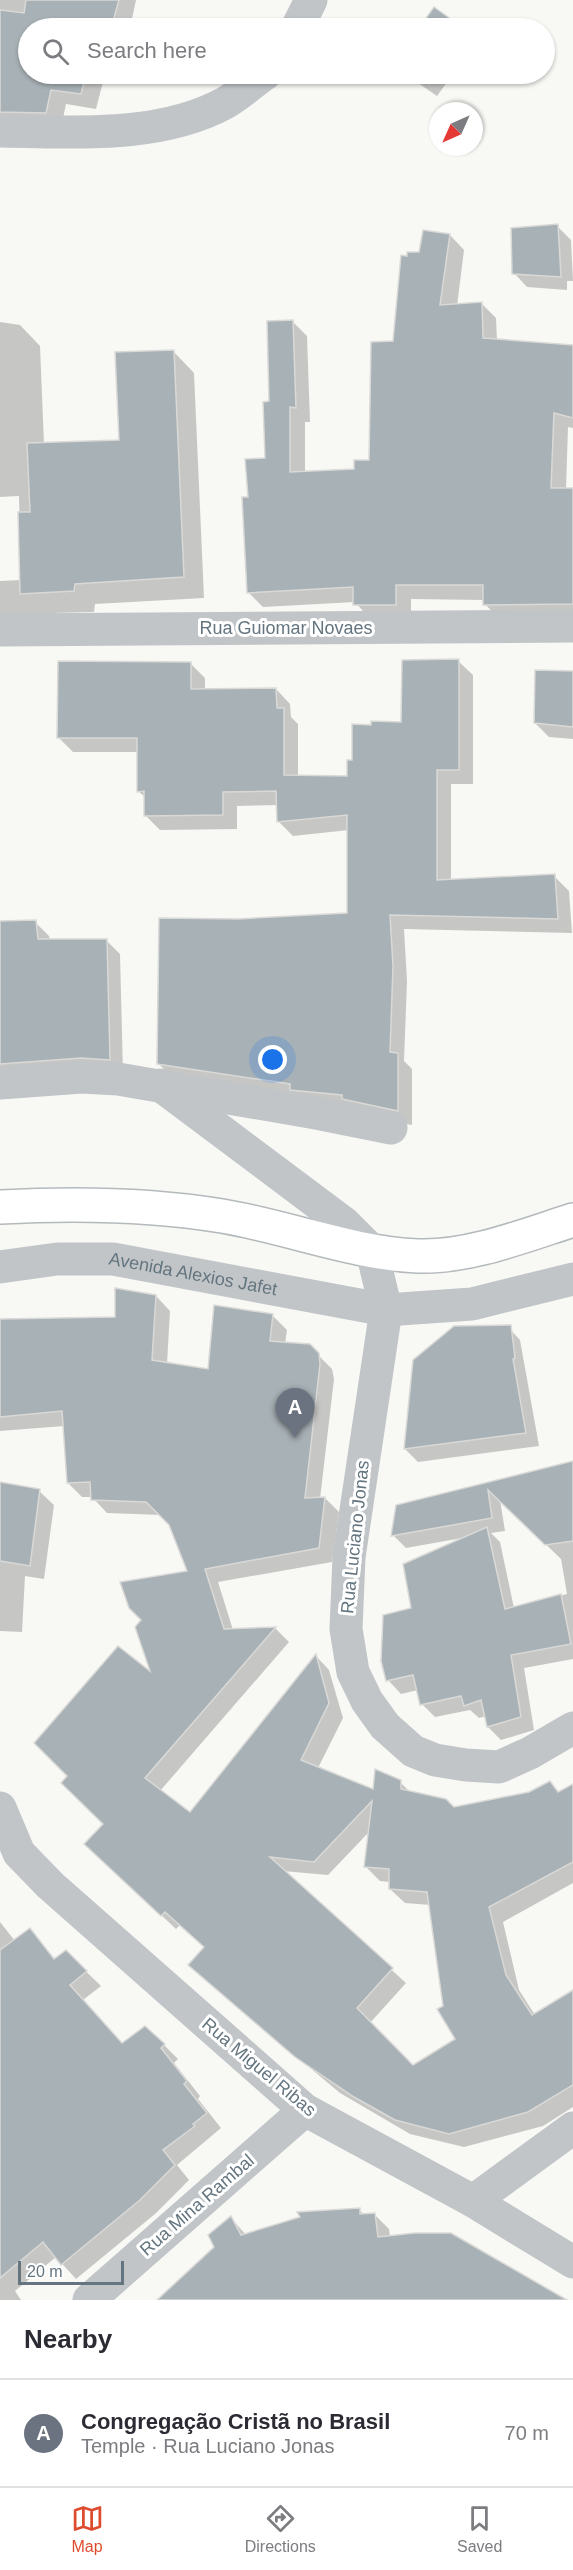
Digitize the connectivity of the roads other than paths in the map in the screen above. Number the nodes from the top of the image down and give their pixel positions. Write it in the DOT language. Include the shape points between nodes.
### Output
graph roads {
  1 [pos="311,0"];
  2 [pos="302,18"];
  3 [pos="251,84"];
  4 [pos="0,131"];
  5 [pos="573,626"];
  6 [pos="0,630"];
  7 [pos="0,1083"];
  8 [pos="160,1085"];
  9 [pos="391,1128"];
  10 [pos="0,1207"];
  11 [pos="573,1221"];
  12 [pos="372,1251"];
  13 [pos="0,1267"];
  14 [pos="573,1279"];
  15 [pos="386,1310"];
  16 [pos="573,1728"];
  17 [pos="0,1808"];
  18 [pos="305,2110"];
  19 [pos="573,2128"];
  20 [pos="473,2201"];
  21 [pos="573,2262"];
  22 [pos="88,2300"];
  1 -- 2 [label="street"];
  3 -- 4 [label="street" via="225,103 186,118 109,132"];
  5 -- 6 [label="street, Rua Guiomar Novaes"];
  7 -- 8 [label="street" via="82,1077"];
  8 -- 9 [label="street"];
  8 -- 12 [label="street" via="345,1223"];
  10 -- 12 [label="main road" via="127,1206 223,1216"];
  11 -- 12 [label="main road" via="487,1248 421,1256"];
  12 -- 15 [label="street"];
  13 -- 15 [label="street, Avenida Alexios Jafet" via="57,1259 113,1259"];
  14 -- 15 [label="street, Avenida Alexios Jafet" via="472,1304"];
  15 -- 16 [label="street, Rua Luciano Jonas" via="349,1557 346,1629 353,1672 385,1726 413,1751 435,1760 499,1767"];
  17 -- 18 [label="street, Rua Miguel Ribas" via="19,1853 50,1885"];
  18 -- 20 [label="street, Rua Miguel Ribas"];
  18 -- 22 [label="street, Rua Mina Rambal"];
  19 -- 20 [label="street"];
  20 -- 21 [label="street, Rua Miguel Ribas"];
}
